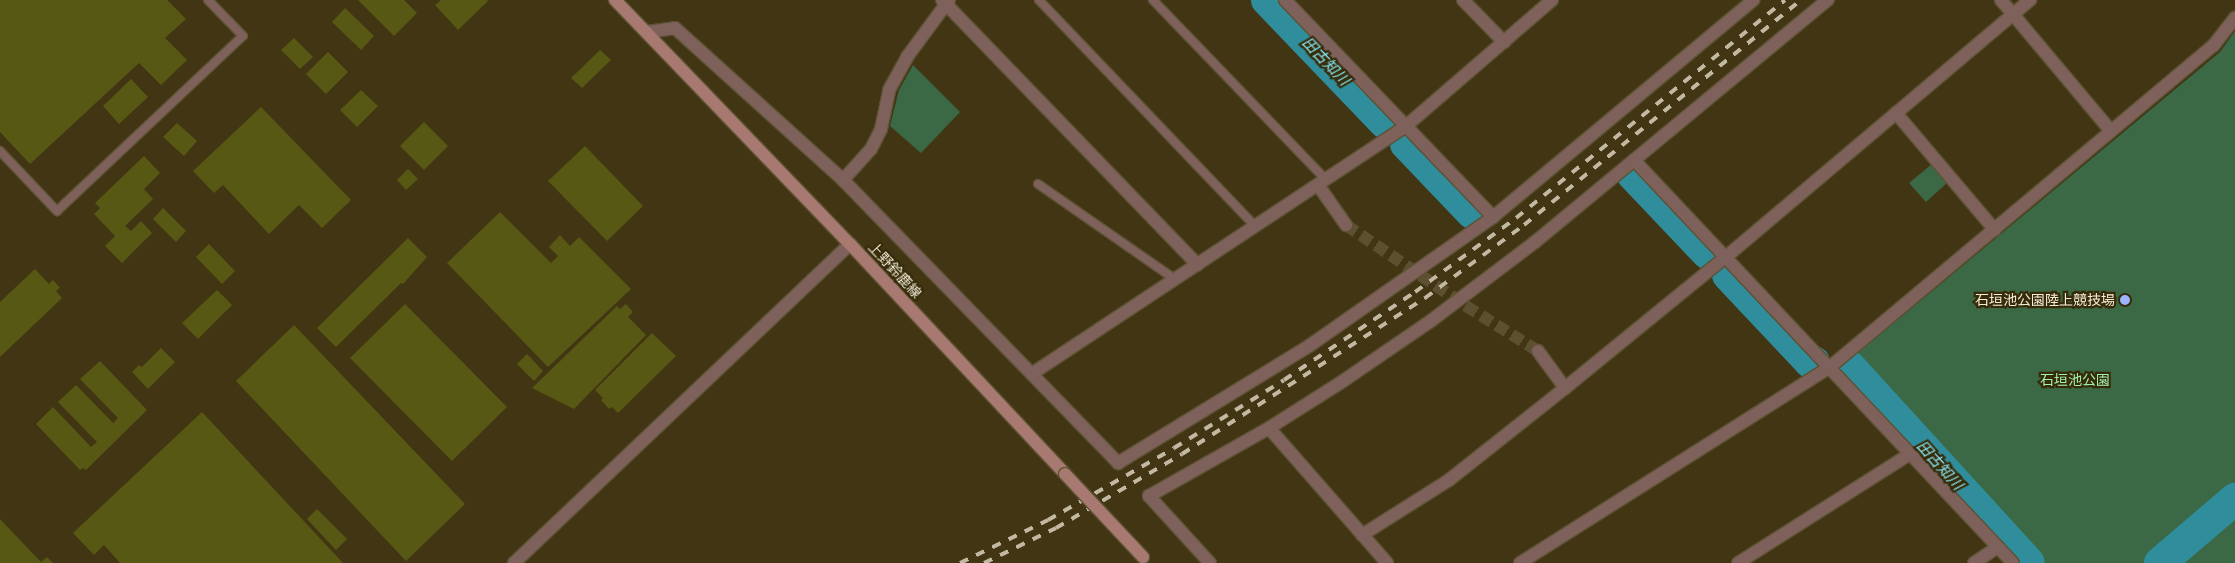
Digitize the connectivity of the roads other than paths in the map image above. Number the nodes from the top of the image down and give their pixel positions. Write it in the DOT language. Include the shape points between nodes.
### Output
graph roads {
  1 [pos="208,0"];
  2 [pos="615,0"];
  3 [pos="1039,0"];
  4 [pos="1153,0"];
  5 [pos="1285,0"];
  6 [pos="1463,0"];
  7 [pos="1552,0"];
  8 [pos="1753,0"];
  9 [pos="1828,0"];
  10 [pos="2001,0"];
  11 [pos="2030,0"];
  12 [pos="946,1"];
  13 [pos="2013,14"];
  14 [pos="2235,18"];
  15 [pos="647,32"];
  16 [pos="1504,42"];
  17 [pos="1896,113"];
  18 [pos="1406,126"];
  19 [pos="2111,131"];
  20 [pos="0,152"];
  21 [pos="1634,160"];
  22 [pos="843,180"];
  23 [pos="1322,183"];
  24 [pos="1038,184"];
  25 [pos="1493,217"];
  26 [pos="1346,225"];
  27 [pos="1256,227"];
  28 [pos="1995,230"];
  29 [pos="850,244"];
  30 [pos="1726,256"];
  31 [pos="1198,265"];
  32 [pos="1176,280"];
  33 [pos="1538,351"];
  34 [pos="1830,367"];
  35 [pos="1033,373"];
  36 [pos="1565,388"];
  37 [pos="1269,428"];
  38 [pos="1910,454"];
  39 [pos="1362,535"];
  40 [pos="1998,547"];
  41 [pos="1146,560"];
  42 [pos="514,563"];
  43 [pos="1210,563"];
  44 [pos="1387,563"];
  45 [pos="1520,563"];
  46 [pos="1738,563"];
  47 [pos="1974,563"];
  48 [pos="2013,563"];
  1 -- 20 [label="lane" via="243,36 57,211"];
  2 -- 15 [label="main road, 上野鈴鹿線"];
  3 -- 27 [label="lane"];
  4 -- 23 [label="lane"];
  5 -- 18 [label="street"];
  6 -- 16 [label="street"];
  7 -- 16 [label="street"];
  8 -- 25 [label="street"];
  9 -- 21 [label="street"];
  10 -- 13 [label="street"];
  11 -- 13 [label="street"];
  12 -- 22 [label="street" via="907,57 889,90 881,129 871,149"];
  12 -- 31 [label="street"];
  13 -- 17 [label="street"];
  13 -- 19 [label="street"];
  14 -- 19 [label="street" via="2213,46"];
  15 -- 22 [label="street" via="676,28"];
  15 -- 29 [label="main road, 上野鈴鹿線"];
  16 -- 18 [label="street"];
  17 -- 28 [label="street"];
  17 -- 30 [label="street"];
  18 -- 23 [label="street"];
  18 -- 25 [label="street"];
  19 -- 28 [label="street"];
  21 -- 30 [label="street"];
  21 -- 37 [label="street" via="1535,242 1432,320"];
  22 -- 35 [label="street"];
  23 -- 26 [label="street"];
  23 -- 27 [label="street"];
  24 -- 32 [label="lane"];
  25 -- 35 [label="street" via="1309,346 1118,463"];
  27 -- 31 [label="street"];
  28 -- 34 [label="street"];
  29 -- 41 [label="main road, 上野鈴鹿線, bridge"];
  29 -- 42 [label="street"];
  30 -- 34 [label="street"];
  30 -- 36 [label="street"];
  31 -- 32 [label="street"];
  32 -- 35 [label="street"];
  33 -- 36 [label="street"];
  34 -- 38 [label="street"];
  34 -- 45 [label="street"];
  36 -- 39 [label="street" via="1449,480"];
  37 -- 39 [label="street"];
  37 -- 43 [label="street" via="1149,496"];
  38 -- 40 [label="street"];
  38 -- 46 [label="street"];
  39 -- 44 [label="street"];
  40 -- 47 [label="street"];
  40 -- 48 [label="street"];
}
